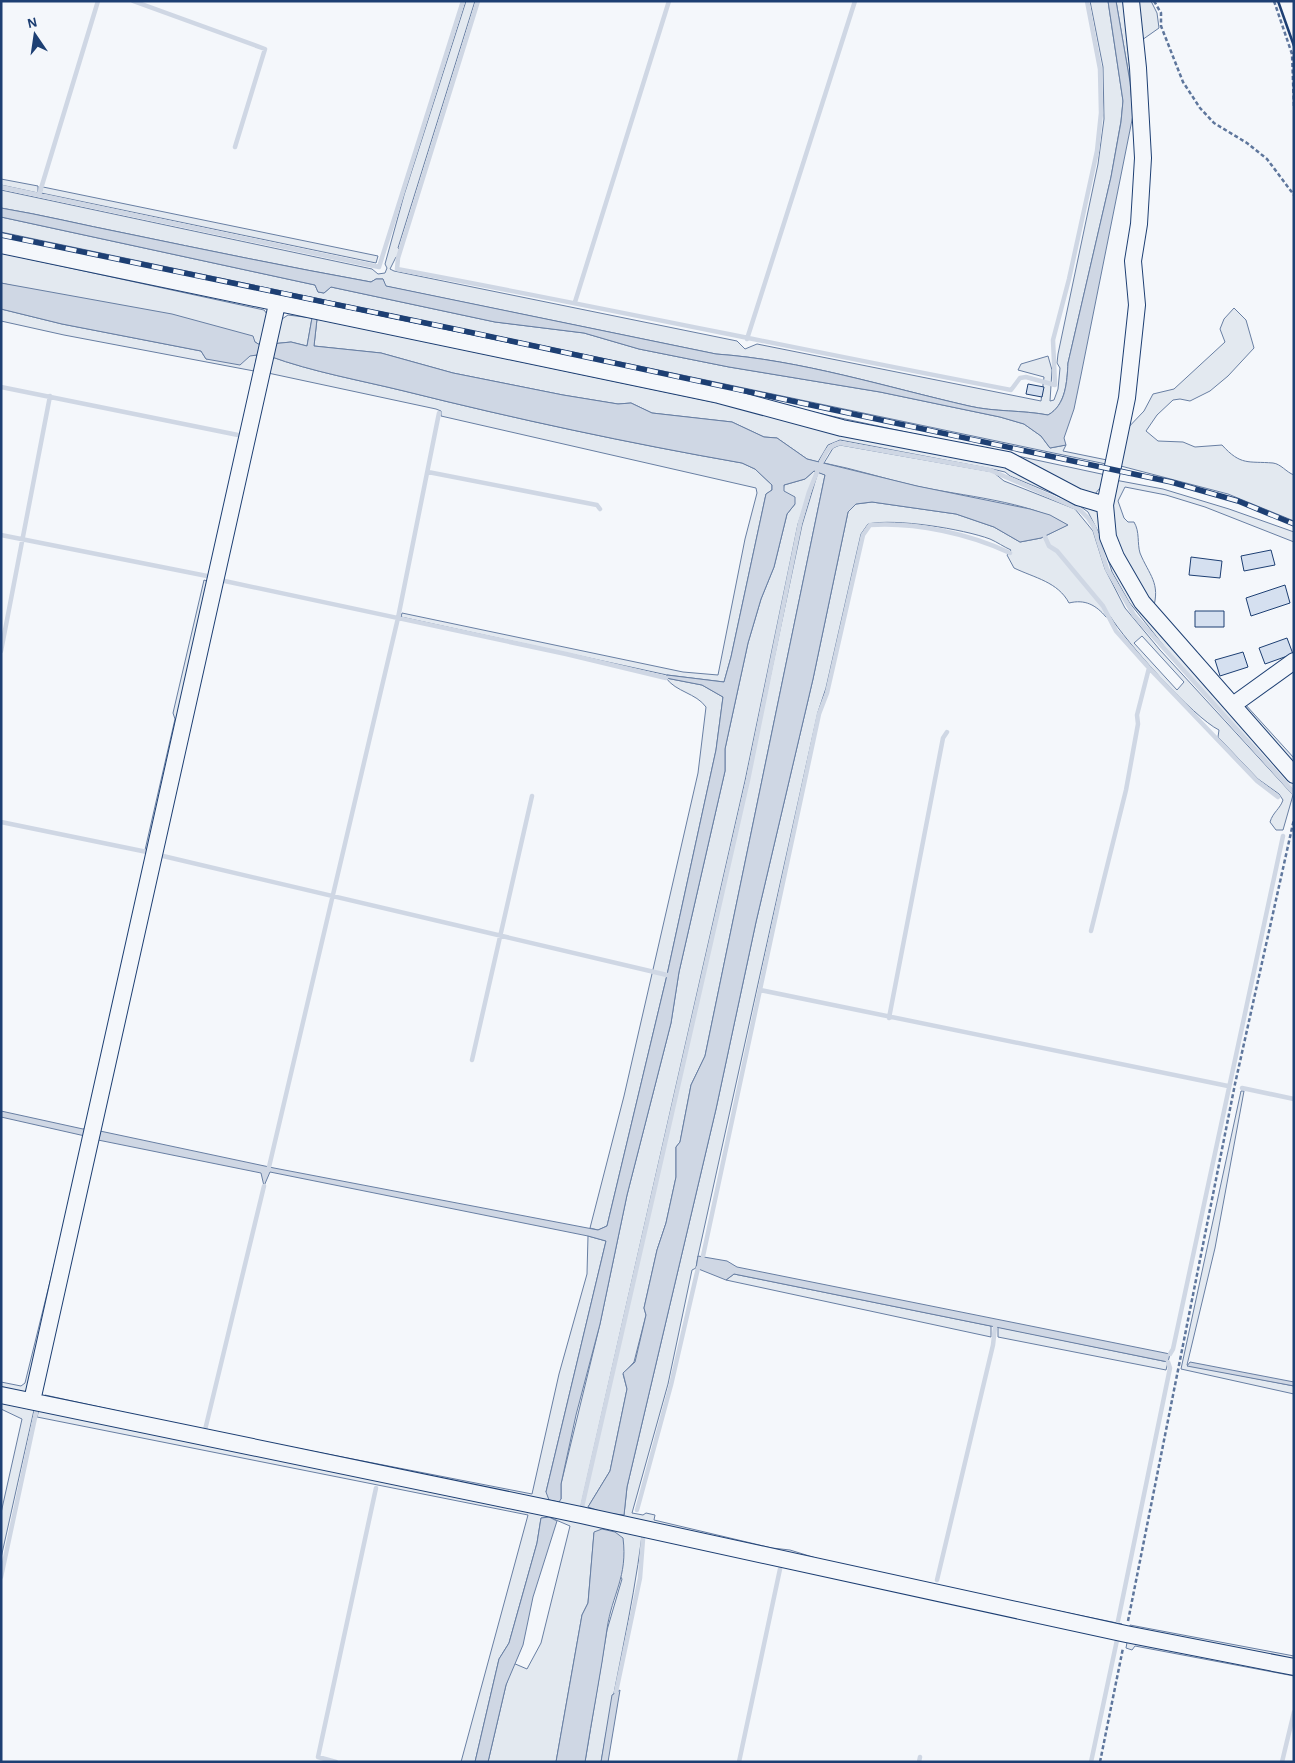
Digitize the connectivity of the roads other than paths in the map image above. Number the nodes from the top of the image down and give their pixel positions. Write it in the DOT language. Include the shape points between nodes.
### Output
graph roads {
  1 [pos="1131,1"];
  2 [pos="1,245"];
  3 [pos="277,304"];
  4 [pos="1105,505"];
  5 [pos="1294,661"];
  6 [pos="1233,705"];
  7 [pos="1294,775"];
  8 [pos="1,1395"];
  9 [pos="32,1401"];
  10 [pos="1294,1667"];
  1 -- 4 [label="street" via="1143,158 1133,261 1137,305 1127,398"];
  2 -- 3 [label="street"];
  3 -- 4 [label="street" via="719,395 842,428 1008,460 1078,497"];
  3 -- 9 [label="street"];
  4 -- 6 [label="street" via="1108,537 1127,580 1175,643"];
  5 -- 6 [label="street"];
  6 -- 7 [label="street"];
  8 -- 9 [label="street"];
  9 -- 10 [label="street"];
}
